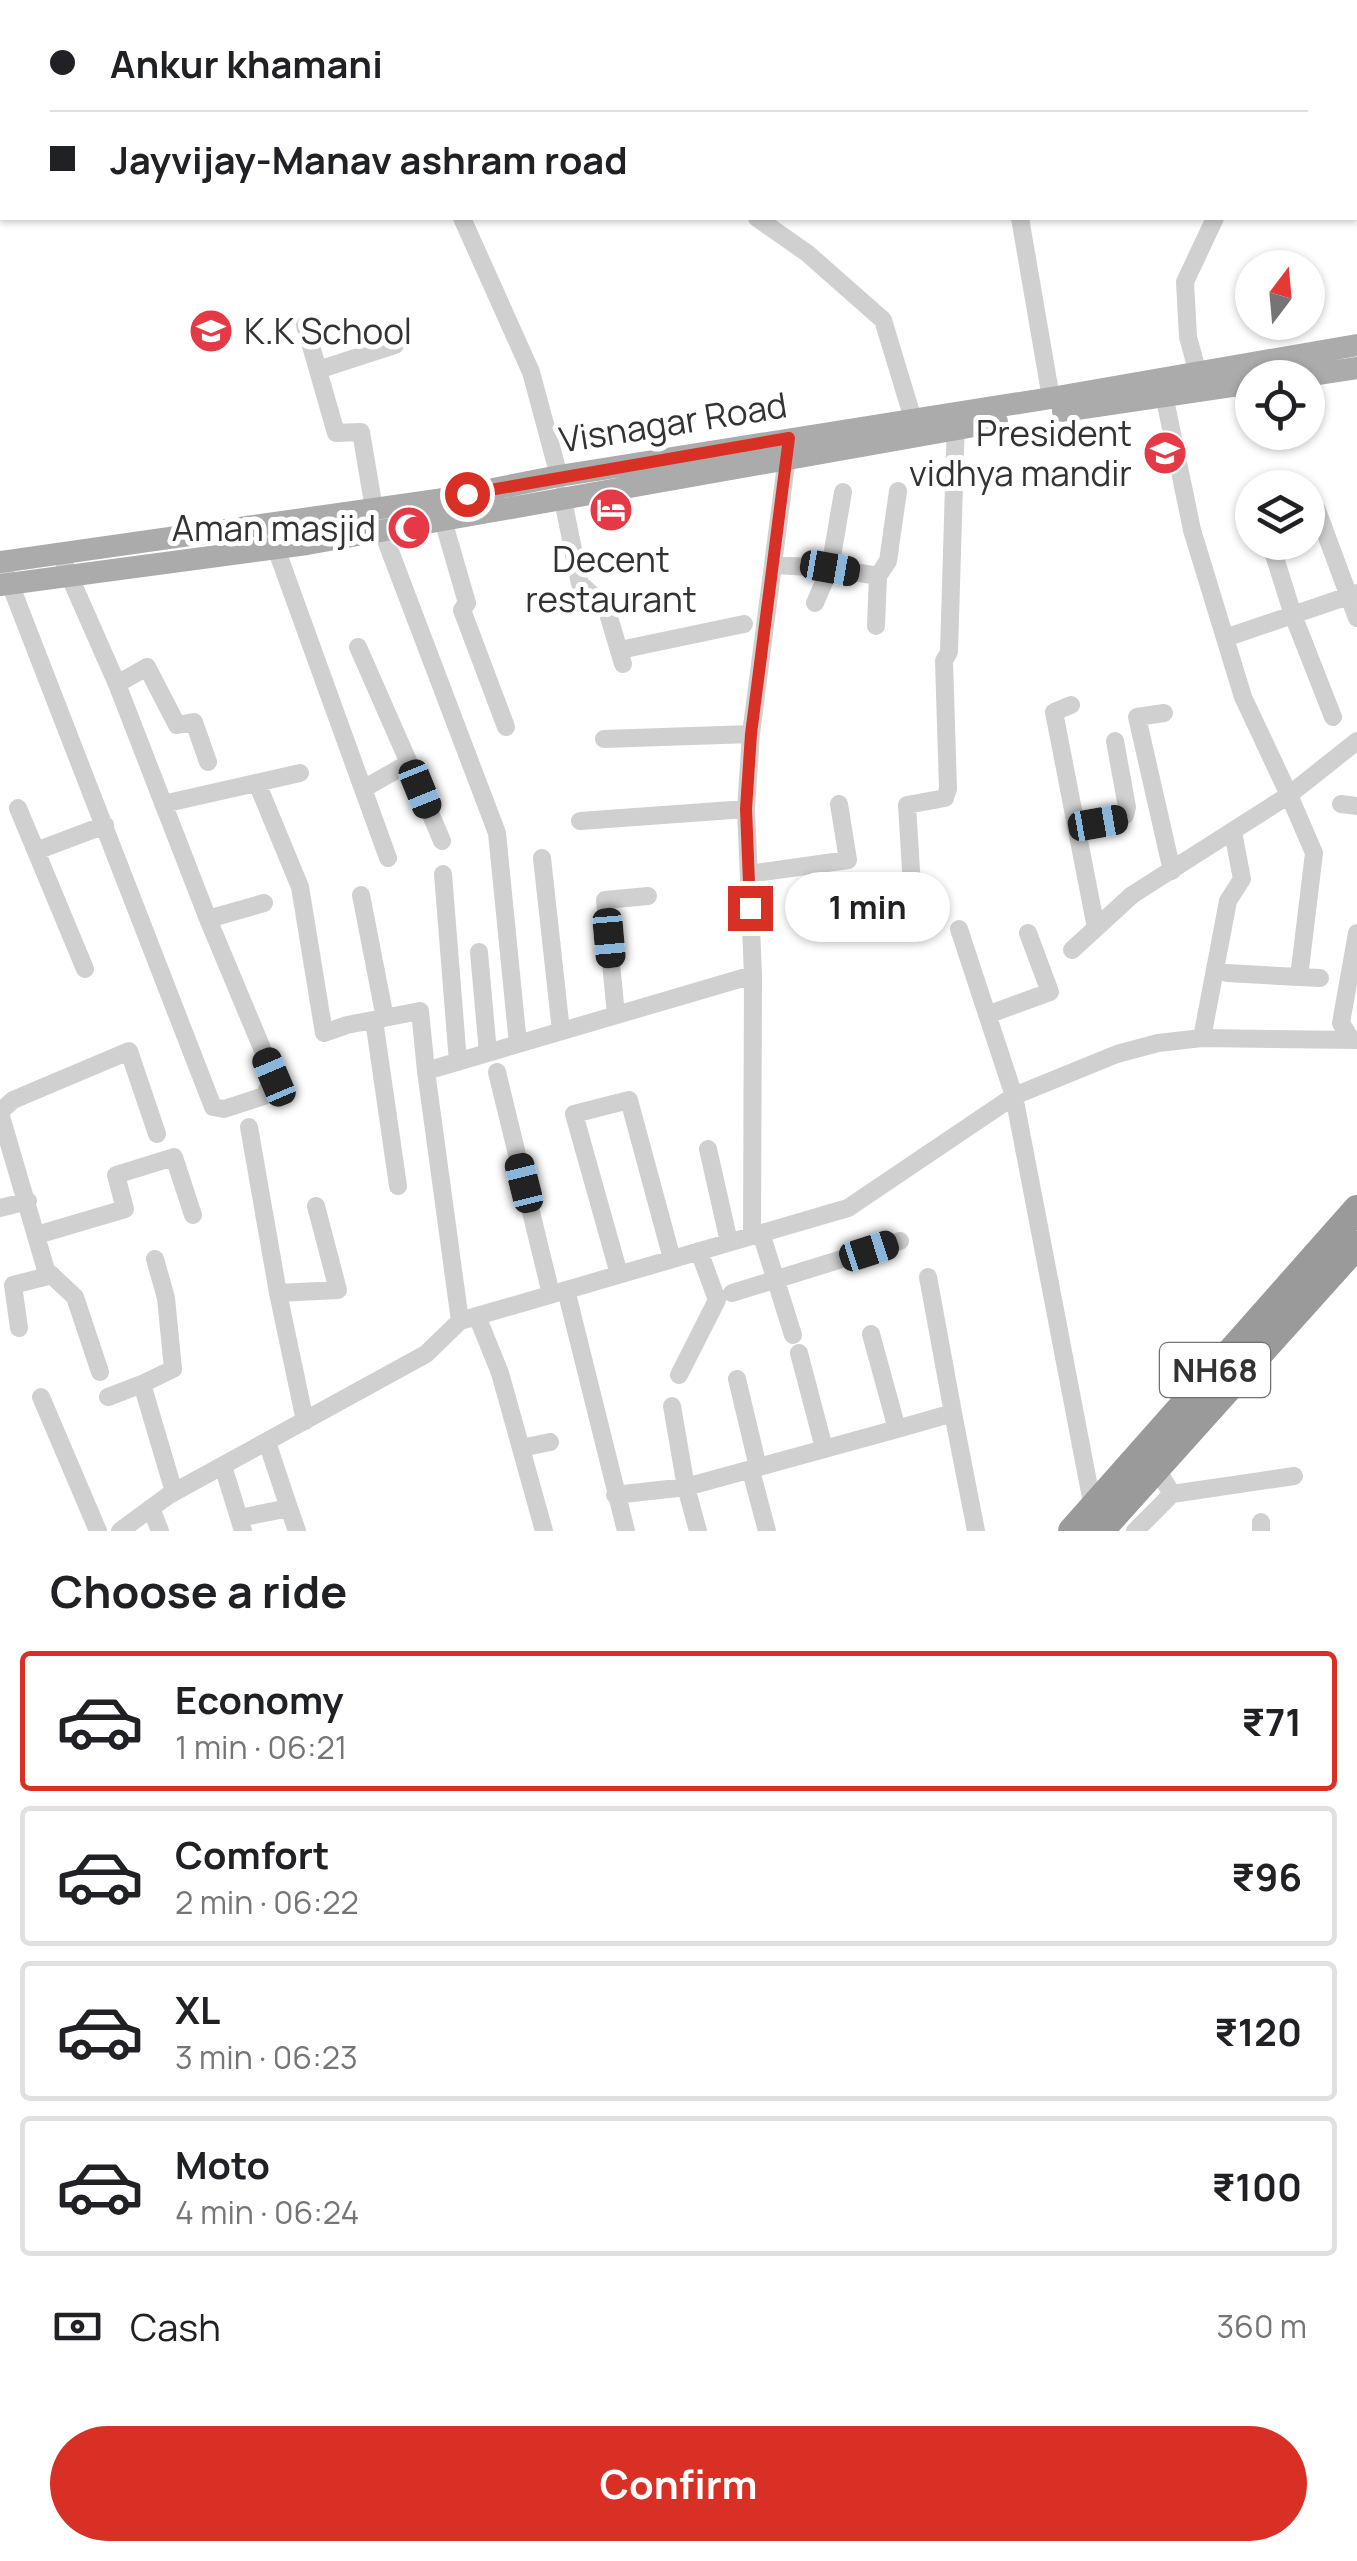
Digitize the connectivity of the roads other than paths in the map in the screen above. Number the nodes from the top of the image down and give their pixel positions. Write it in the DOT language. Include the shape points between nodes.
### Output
graph roads {
  1 [pos="463,220"];
  2 [pos="760,220"];
  3 [pos="1020,220"];
  4 [pos="1214,220"];
  5 [pos="305,325"];
  6 [pos="395,345"];
  7 [pos="1357,345"];
  8 [pos="1357,368"];
  9 [pos="318,370"];
  10 [pos="1197,370"];
  11 [pos="1325,373"];
  12 [pos="1235,384"];
  13 [pos="1163,388"];
  14 [pos="1051,398"];
  15 [pos="914,419"];
  16 [pos="956,421"];
  17 [pos="788,449"];
  18 [pos="561,490"];
  19 [pos="898,491"];
  20 [pos="843,492"];
  21 [pos="378,520"];
  22 [pos="443,520"];
  23 [pos="267,525"];
  24 [pos="1325,529"];
  25 [pos="276,548"];
  26 [pos="60,552"];
  27 [pos="1276,560"];
  28 [pos="774,565"];
  29 [pos="830,568"];
  30 [pos="3,573"];
  31 [pos="68,576"];
  32 [pos="878,576"];
  33 [pos="1353,594"];
  34 [pos="815,602"];
  35 [pos="1293,615"];
  36 [pos="1357,618"];
  37 [pos="744,624"];
  38 [pos="876,626"];
  39 [pos="1225,638"];
  40 [pos="358,647"];
  41 [pos="117,684"];
  42 [pos="1071,705"];
  43 [pos="1164,713"];
  44 [pos="1334,716"];
  45 [pos="506,727"];
  46 [pos="751,734"];
  47 [pos="604,739"];
  48 [pos="1357,740"];
  49 [pos="1115,741"];
  50 [pos="208,762"];
  51 [pos="409,763"];
  52 [pos="300,773"];
  53 [pos="257,783"];
  54 [pos="363,789"];
  55 [pos="1290,795"];
  56 [pos="163,804"];
  57 [pos="839,804"];
  58 [pos="18,808"];
  59 [pos="746,809"];
  60 [pos="580,821"];
  61 [pos="105,826"];
  62 [pos="1076,827"];
  63 [pos="1234,832"];
  64 [pos="442,841"];
  65 [pos="36,851"];
  66 [pos="388,858"];
  67 [pos="542,858"];
  68 [pos="848,860"];
  69 [pos="1172,871"];
  70 [pos="443,874"];
  71 [pos="749,874"];
  72 [pos="854,880"];
  73 [pos="362,895"];
  74 [pos="648,896"];
  75 [pos="264,903"];
  76 [pos="913,903"];
  77 [pos="208,920"];
  78 [pos="1096,928"];
  79 [pos="959,929"];
  80 [pos="1357,932"];
  81 [pos="1028,934"];
  82 [pos="1072,950"];
  83 [pos="478,952"];
  84 [pos="86,969"];
  85 [pos="1226,973"];
  86 [pos="753,975"];
  87 [pos="1299,976"];
  88 [pos="1320,978"];
  89 [pos="616,1015"];
  90 [pos="987,1015"];
  91 [pos="380,1019"];
  92 [pos="561,1031"];
  93 [pos="1202,1038"];
  94 [pos="1353,1039"];
  95 [pos="518,1044"];
  96 [pos="488,1052"];
  97 [pos="458,1062"];
  98 [pos="426,1071"];
  99 [pos="497,1072"];
  100 [pos="1014,1096"];
  101 [pos="0,1112"];
  102 [pos="249,1126"];
  103 [pos="157,1134"];
  104 [pos="708,1148"];
  105 [pos="398,1186"];
  106 [pos="28,1201"];
  107 [pos="316,1206"];
  108 [pos="0,1208"];
  109 [pos="1357,1208"];
  110 [pos="193,1215"];
  111 [pos="757,1234"];
  112 [pos="37,1235"];
  113 [pos="900,1241"];
  114 [pos="729,1242"];
  115 [pos="1357,1245"];
  116 [pos="699,1251"];
  117 [pos="155,1259"];
  118 [pos="672,1259"];
  119 [pos="619,1274"];
  120 [pos="52,1275"];
  121 [pos="928,1277"];
  122 [pos="777,1282"];
  123 [pos="559,1292"];
  124 [pos="278,1293"];
  125 [pos="732,1293"];
  126 [pos="468,1318"];
  127 [pos="19,1328"];
  128 [pos="871,1334"];
  129 [pos="100,1372"];
  130 [pos="679,1375"];
  131 [pos="737,1379"];
  132 [pos="142,1384"];
  133 [pos="108,1396"];
  134 [pos="41,1397"];
  135 [pos="672,1406"];
  136 [pos="953,1414"];
  137 [pos="305,1420"];
  138 [pos="896,1429"];
  139 [pos="266,1442"];
  140 [pos="550,1442"];
  141 [pos="520,1448"];
  142 [pos="824,1448"];
  143 [pos="222,1466"];
  144 [pos="1156,1468"];
  145 [pos="754,1469"];
  146 [pos="1294,1476"];
  147 [pos="686,1487"];
  148 [pos="174,1492"];
  149 [pos="1172,1494"];
  150 [pos="615,1495"];
  151 [pos="151,1508"];
  152 [pos="288,1508"];
  153 [pos="1096,1519"];
  154 [pos="240,1524"];
  155 [pos="98,1531"];
  156 [pos="120,1531"];
  157 [pos="160,1531"];
  158 [pos="296,1531"];
  159 [pos="544,1531"];
  160 [pos="626,1531"];
  161 [pos="698,1531"];
  162 [pos="767,1531"];
  163 [pos="976,1531"];
  164 [pos="1072,1531"];
  165 [pos="1135,1531"];
  1 -- 18 [label="street" via="531,372"];
  2 -- 15 [label="street" via="882,320"];
  3 -- 14 [label="street"];
  4 -- 10 [label="street" via="1186,282"];
  5 -- 9 [label="street"];
  6 -- 9 [label="street"];
  7 -- 10 [label="main road, Visnagar Road"];
  8 -- 11 [label="main road"];
  9 -- 21 [label="street" via="336,433 361,432"];
  10 -- 13 [label="main road, Visnagar Road"];
  12 -- 13 [label="main road"];
  13 -- 14 [label="main road, Visnagar Road"];
  13 -- 16 [label="main road"];
  13 -- 39 [label="street" via="1192,530"];
  14 -- 16 [label="main road, Visnagar Road"];
  15 -- 16 [label="main road, Visnagar Road"];
  15 -- 17 [label="main road, Visnagar Road"];
  16 -- 17 [label="main road"];
  16 -- 76 [label="street" via="950,652 944,661 948,790 944,798 906,805"];
  17 -- 18 [label="main road, Visnagar Road"];
  17 -- 28 [label="street"];
  18 -- 21 [label="main road, Visnagar Road"];
  18 -- 22 [label="main road"];
  18 -- 37 [label="street" via="580,584 606,606 622,657"];
  19 -- 32 [label="street" via="888,562"];
  20 -- 29 [label="street"];
  21 -- 22 [label="main road"];
  21 -- 23 [label="main road, Visnagar Road"];
  21 -- 25 [label="main road"];
  21 -- 95 [label="street" via="497,833"];
  22 -- 45 [label="street" via="468,603 462,610"];
  23 -- 25 [label="street"];
  23 -- 26 [label="main road, Visnagar Road"];
  24 -- 33 [label="street"];
  25 -- 31 [label="main road"];
  25 -- 54 [label="street"];
  26 -- 30 [label="main road, Visnagar Road"];
  26 -- 31 [label="street"];
  27 -- 35 [label="street"];
  28 -- 29 [label="street"];
  28 -- 46 [label="street"];
  29 -- 32 [label="street"];
  29 -- 34 [label="street"];
  30 -- 31 [label="main road"];
  30 -- 61 [label="street"];
  31 -- 41 [label="street"];
  32 -- 38 [label="street"];
  33 -- 35 [label="street"];
  33 -- 36 [label="street"];
  35 -- 39 [label="street"];
  35 -- 44 [label="street"];
  39 -- 55 [label="street" via="1243,697"];
  40 -- 51 [label="street"];
  41 -- 50 [label="street" via="147,667 176,725 194,722"];
  41 -- 56 [label="street"];
  42 -- 62 [label="street" via="1054,712"];
  43 -- 69 [label="street" via="1137,718"];
  46 -- 47 [label="street"];
  46 -- 59 [label="street"];
  48 -- 55 [label="street"];
  49 -- 62 [label="street" via="1125,816"];
  51 -- 54 [label="street"];
  51 -- 64 [label="street"];
  52 -- 53 [label="street"];
  53 -- 56 [label="street"];
  53 -- 91 [label="street" via="300,887 324,1033"];
  54 -- 66 [label="street"];
  55 -- 63 [label="street"];
  55 -- 87 [label="street" via="1314,853"];
  56 -- 77 [label="street"];
  57 -- 68 [label="street"];
  58 -- 65 [label="street"];
  59 -- 60 [label="street"];
  59 -- 71 [label="street"];
  61 -- 65 [label="street"];
  61 -- 77 [label="street" via="206,1093 213,1107 224,1109 264,1096 274,1077"];
  62 -- 78 [label="street"];
  63 -- 69 [label="street"];
  63 -- 93 [label="street" via="1242,879 1228,900"];
  65 -- 84 [label="street"];
  67 -- 92 [label="street"];
  68 -- 71 [label="street"];
  68 -- 72 [label="street"];
  69 -- 78 [label="street"];
  70 -- 97 [label="street"];
  71 -- 86 [label="street"];
  73 -- 91 [label="street"];
  74 -- 89 [label="street" via="606,900"];
  75 -- 77 [label="street"];
  78 -- 82 [label="street"];
  79 -- 90 [label="street"];
  80 -- 94 [label="street" via="1341,1022"];
  81 -- 90 [label="street" via="1050,992"];
  83 -- 96 [label="street"];
  85 -- 87 [label="street"];
  86 -- 89 [label="street"];
  86 -- 111 [label="street"];
  87 -- 88 [label="street"];
  89 -- 92 [label="street"];
  90 -- 100 [label="street"];
  91 -- 98 [label="street" via="420,1012"];
  91 -- 105 [label="street"];
  92 -- 95 [label="street"];
  93 -- 94 [label="street"];
  93 -- 100 [label="street" via="1117,1054"];
  95 -- 96 [label="street"];
  96 -- 97 [label="street"];
  97 -- 98 [label="street"];
  98 -- 126 [label="street"];
  99 -- 123 [label="street"];
  100 -- 111 [label="street" via="848,1208"];
  100 -- 153 [label="street"];
  101 -- 103 [label="street" via="13,1100 129,1051"];
  101 -- 106 [label="street"];
  102 -- 124 [label="street"];
  104 -- 114 [label="street"];
  106 -- 108 [label="street"];
  106 -- 112 [label="street"];
  107 -- 124 [label="street" via="338,1290"];
  109 -- 153 [label="highway, NH68"];
  110 -- 112 [label="street" via="174,1157 116,1175 126,1209"];
  111 -- 114 [label="street"];
  111 -- 122 [label="street"];
  112 -- 120 [label="street"];
  113 -- 122 [label="street"];
  114 -- 116 [label="street"];
  115 -- 144 [label="highway"];
  116 -- 118 [label="street"];
  116 -- 130 [label="street" via="718,1300"];
  117 -- 132 [label="street" via="173,1369"];
  118 -- 119 [label="street"];
  118 -- 119 [label="street" via="629,1100 574,1114"];
  119 -- 123 [label="street"];
  120 -- 127 [label="street" via="13,1286"];
  120 -- 129 [label="street" via="75,1297"];
  121 -- 136 [label="street"];
  122 -- 125 [label="street"];
  122 -- 142 [label="street"];
  123 -- 126 [label="street"];
  123 -- 150 [label="street"];
  124 -- 137 [label="street"];
  126 -- 137 [label="street" via="426,1354"];
  126 -- 141 [label="street" via="500,1373"];
  128 -- 138 [label="street"];
  131 -- 145 [label="street"];
  132 -- 133 [label="street"];
  132 -- 148 [label="street"];
  134 -- 155 [label="street"];
  135 -- 147 [label="street"];
  136 -- 138 [label="street"];
  136 -- 163 [label="street"];
  137 -- 139 [label="street"];
  138 -- 142 [label="street"];
  139 -- 143 [label="street"];
  139 -- 152 [label="street"];
  140 -- 141 [label="street"];
  141 -- 159 [label="street"];
  142 -- 145 [label="street"];
  143 -- 148 [label="street"];
  143 -- 154 [label="street"];
  144 -- 149 [label="street"];
  144 -- 153 [label="highway"];
  145 -- 147 [label="street"];
  145 -- 162 [label="street"];
  146 -- 149 [label="street"];
  147 -- 150 [label="street"];
  147 -- 161 [label="street"];
  148 -- 151 [label="street"];
  149 -- 165 [label="street"];
  150 -- 160 [label="street"];
  151 -- 156 [label="street"];
  151 -- 157 [label="street"];
  152 -- 154 [label="street"];
  152 -- 158 [label="street"];
  153 -- 164 [label="highway, NH68"];
}
